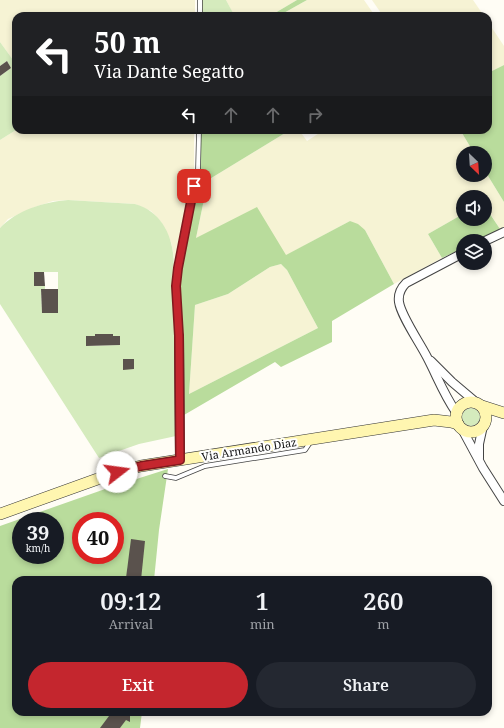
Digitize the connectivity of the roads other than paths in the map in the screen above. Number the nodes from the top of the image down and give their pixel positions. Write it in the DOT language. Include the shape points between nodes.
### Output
graph roads {
  1 [pos="200,0"];
  2 [pos="200,12"];
  3 [pos="199,134"];
  4 [pos="504,232"];
  5 [pos="492,238"];
  6 [pos="456,256"];
  7 [pos="179,336"];
  8 [pos="428,358"];
  9 [pos="480,405"];
  10 [pos="456,412"];
  11 [pos="504,413"];
  12 [pos="434,420"];
  13 [pos="484,424"];
  14 [pos="460,427"];
  15 [pos="312,439"];
  16 [pos="479,459"];
  17 [pos="180,460"];
  18 [pos="164,476"];
  19 [pos="504,501"];
  20 [pos="0,514"];
  1 -- 2 [label="lane"];
  3 -- 7 [label="lane" via="198,171 176,286"];
  4 -- 5 [label="street"];
  6 -- 8 [label="street" via="409,280 400,290 400,307"];
  7 -- 17 [label="street"];
  8 -- 9 [label="street"];
  8 -- 10 [label="street"];
  9 -- 10 [label="street, Via Armando Diaz" via="467,402"];
  9 -- 11 [label="street, Via Armando Diaz"];
  9 -- 13 [label="street" via="486,414"];
  10 -- 12 [label="street, Via Armando Diaz"];
  10 -- 14 [label="street"];
  11 -- 13 [label="street, Via Armando Diaz"];
  12 -- 14 [label="street, Via Armando Diaz" via="451,422"];
  12 -- 15 [label="street, Via Armando Diaz"];
  13 -- 14 [label="street, Via Armando Diaz" via="476,431 466,431"];
  13 -- 16 [label="street" via="479,444"];
  14 -- 16 [label="street"];
  15 -- 17 [label="street, Via Armando Diaz"];
  15 -- 18 [label="lane" via="305,450 205,466 176,478"];
  16 -- 19 [label="street"];
  17 -- 20 [label="street, Via Armando Diaz" via="117,472"];
}
